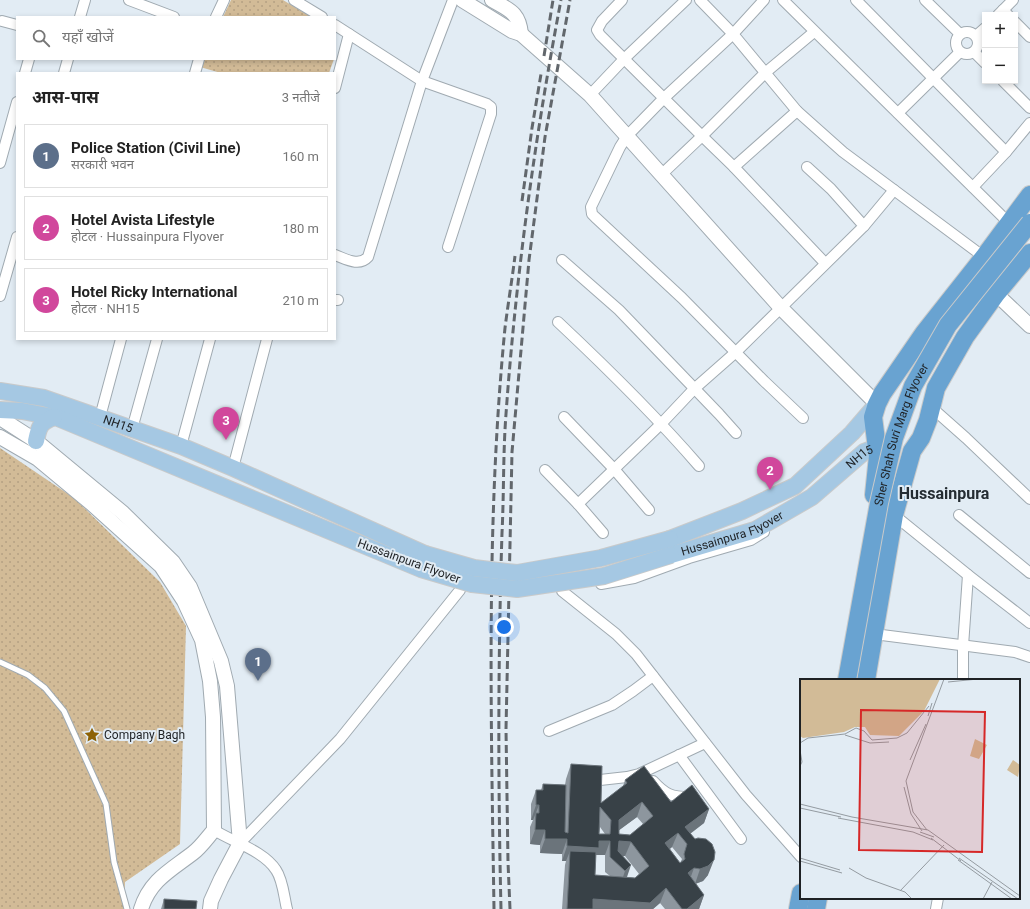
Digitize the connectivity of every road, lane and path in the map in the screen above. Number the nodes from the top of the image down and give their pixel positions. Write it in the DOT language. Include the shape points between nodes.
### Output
graph roads {
  1 [pos="85,0"];
  2 [pos="129,0"];
  3 [pos="224,0"];
  4 [pos="294,0"];
  5 [pos="454,0"];
  6 [pos="462,0"];
  7 [pos="492,0"];
  8 [pos="622,0"];
  9 [pos="686,0"];
  10 [pos="700,0"];
  11 [pos="764,0"];
  12 [pos="784,0"];
  13 [pos="856,0"];
  14 [pos="925,0"];
  15 [pos="1013,0"];
  16 [pos="1004,12"];
  17 [pos="80,16"];
  18 [pos="171,16"];
  19 [pos="216,16"];
  20 [pos="320,16"];
  21 [pos="2,21"];
  22 [pos="16,25"];
  23 [pos="1018,25"];
  24 [pos="336,26"];
  25 [pos="982,31"];
  26 [pos="814,32"];
  27 [pos="349,34"];
  28 [pos="521,34"];
  29 [pos="733,34"];
  30 [pos="960,34"];
  31 [pos="976,36"];
  32 [pos="1030,37"];
  33 [pos="960,52"];
  34 [pos="974,52"];
  35 [pos="625,58"];
  36 [pos="29,60"];
  37 [pos="68,60"];
  38 [pos="199,60"];
  39 [pos="982,60"];
  40 [pos="25,72"];
  41 [pos="64,72"];
  42 [pos="195,72"];
  43 [pos="765,73"];
  44 [pos="932,78"];
  45 [pos="422,80"];
  46 [pos="336,84"];
  47 [pos="1006,84"];
  48 [pos="590,95"];
  49 [pos="664,98"];
  50 [pos="16,106"];
  51 [pos="1030,108"];
  52 [pos="797,111"];
  53 [pos="898,113"];
  54 [pos="1030,123"];
  55 [pos="627,136"];
  56 [pos="702,136"];
  57 [pos="1006,152"];
  58 [pos="0,163"];
  59 [pos="807,166"];
  60 [pos="734,167"];
  61 [pos="662,174"];
  62 [pos="972,187"];
  63 [pos="894,190"];
  64 [pos="1030,195"];
  65 [pos="1009,223"];
  66 [pos="1030,223"];
  67 [pos="864,226"];
  68 [pos="16,240"];
  69 [pos="1030,241"];
  70 [pos="448,247"];
  71 [pos="1030,253"];
  72 [pos="336,255"];
  73 [pos="984,257"];
  74 [pos="562,260"];
  75 [pos="825,263"];
  76 [pos="972,271"];
  77 [pos="996,294"];
  78 [pos="0,296"];
  79 [pos="781,308"];
  80 [pos="558,322"];
  81 [pos="1030,326"];
  82 [pos="121,340"];
  83 [pos="157,340"];
  84 [pos="210,340"];
  85 [pos="267,340"];
  86 [pos="736,352"];
  87 [pos="899,370"];
  88 [pos="936,388"];
  89 [pos="694,389"];
  90 [pos="0,391"];
  91 [pos="877,404"];
  92 [pos="931,407"];
  93 [pos="0,410"];
  94 [pos="54,417"];
  95 [pos="100,417"];
  96 [pos="564,417"];
  97 [pos="0,418"];
  98 [pos="804,418"];
  99 [pos="661,424"];
  100 [pos="132,429"];
  101 [pos="736,434"];
  102 [pos="0,437"];
  103 [pos="36,441"];
  104 [pos="880,444"];
  105 [pos="181,446"];
  106 [pos="912,451"];
  107 [pos="699,466"];
  108 [pos="238,470"];
  109 [pos="545,470"];
  110 [pos="614,470"];
  111 [pos="836,476"];
  112 [pos="1030,499"];
  113 [pos="578,504"];
  114 [pos="648,510"];
  115 [pos="894,515"];
  116 [pos="959,515"];
  117 [pos="603,533"];
  118 [pos="1030,573"];
  119 [pos="968,575"];
  120 [pos="460,590"];
  121 [pos="1030,623"];
  122 [pos="874,634"];
  123 [pos="964,646"];
  124 [pos="1030,657"];
  125 [pos="0,658"];
  126 [pos="2,662"];
  127 [pos="653,676"];
  128 [pos="840,679"];
  129 [pos="847,679"];
  130 [pos="856,679"];
  131 [pos="866,679"];
  132 [pos="963,679"];
  133 [pos="548,731"];
  134 [pos="705,742"];
  135 [pos="678,755"];
  136 [pos="645,771"];
  137 [pos="600,780"];
  138 [pos="709,797"];
  139 [pos="214,830"];
  140 [pos="741,839"];
  141 [pos="240,843"];
  142 [pos="800,856"];
  143 [pos="800,898"];
  144 [pos="807,899"];
  145 [pos="818,899"];
  146 [pos="828,899"];
  147 [pos="938,899"];
  148 [pos="127,909"];
  149 [pos="141,909"];
  150 [pos="210,909"];
  151 [pos="287,909"];
  152 [pos="798,909"];
  153 [pos="805,909"];
  154 [pos="816,909"];
  155 [pos="826,909"];
  156 [pos="936,909"];
  1 -- 17 [label="street"];
  2 -- 18 [label="street"];
  3 -- 19 [label="street"];
  4 -- 20 [label="street"];
  5 -- 45 [label="street"];
  6 -- 28 [label="main road"];
  7 -- 28 [label="main road" via="514,13 520,23"];
  8 -- 35 [label="street" via="597,30"];
  9 -- 35 [label="street"];
  10 -- 29 [label="street"];
  11 -- 29 [label="street"];
  12 -- 26 [label="street"];
  13 -- 44 [label="street"];
  14 -- 30 [label="street"];
  15 -- 16 [label="street"];
  21 -- 22 [label="street"];
  23 -- 32 [label="street"];
  24 -- 27 [label="street"];
  25 -- 31 [label="street"];
  26 -- 43 [label="street"];
  26 -- 53 [label="street"];
  27 -- 45 [label="street"];
  27 -- 46 [label="street"];
  28 -- 48 [label="main road"];
  29 -- 43 [label="street"];
  29 -- 49 [label="street"];
  30 -- 31 [label="street" via="972,32"];
  30 -- 33 [label="street" via="956,38 956,44"];
  31 -- 34 [label="street" via="978,48"];
  33 -- 34 [label="street" via="968,55"];
  33 -- 44 [label="street"];
  34 -- 39 [label="street"];
  35 -- 48 [label="street"];
  35 -- 49 [label="street"];
  36 -- 40 [label="street"];
  37 -- 41 [label="street"];
  38 -- 42 [label="street"];
  43 -- 52 [label="street"];
  43 -- 56 [label="street"];
  44 -- 53 [label="street"];
  44 -- 57 [label="street"];
  45 -- 70 [label="street" via="492,108"];
  45 -- 72 [label="street" via="368,257 358,262"];
  47 -- 51 [label="street"];
  48 -- 55 [label="main road"];
  49 -- 55 [label="street"];
  49 -- 56 [label="street"];
  50 -- 58 [label="street"];
  52 -- 60 [label="street"];
  52 -- 63 [label="street" via="843,152"];
  53 -- 62 [label="street"];
  54 -- 57 [label="street"];
  55 -- 61 [label="main road"];
  55 -- 86 [label="street" via="591,207 592,214"];
  56 -- 60 [label="street"];
  56 -- 61 [label="street"];
  57 -- 62 [label="street"];
  59 -- 67 [label="street"];
  60 -- 75 [label="street"];
  61 -- 79 [label="main road"];
  62 -- 65 [label="street"];
  63 -- 67 [label="street"];
  63 -- 73 [label="street"];
  64 -- 65 [label="highway"];
  65 -- 73 [label="highway"];
  66 -- 129 [label="highway, Sher Shah Suri Marg Flyover, bridge" via="948,325 913,386 894,438 882,488"];
  67 -- 75 [label="street"];
  68 -- 78 [label="street"];
  69 -- 130 [label="highway, Sher Shah Suri Marg Flyover" via="956,333 922,389 903,441 887,506"];
  71 -- 77 [label="highway"];
  73 -- 76 [label="highway"];
  74 -- 89 [label="street" via="620,310"];
  75 -- 79 [label="street"];
  76 -- 77 [label="main road"];
  76 -- 87 [label="highway"];
  77 -- 81 [label="main road"];
  77 -- 88 [label="highway" via="965,337"];
  79 -- 86 [label="street"];
  79 -- 91 [label="main road"];
  80 -- 99 [label="street"];
  82 -- 95 [label="street"];
  83 -- 100 [label="street"];
  84 -- 105 [label="street"];
  85 -- 108 [label="street"];
  86 -- 89 [label="street"];
  86 -- 98 [label="street"];
  87 -- 88 [label="highway" via="914,365 924,367 933,374"];
  87 -- 91 [label="highway"];
  88 -- 92 [label="highway"];
  89 -- 99 [label="street"];
  89 -- 101 [label="street"];
  90 -- 95 [label="main road, NH15" via="44,398"];
  91 -- 104 [label="highway" via="873,417"];
  91 -- 108 [label="main road, Hussainpura Flyover, bridge" via="852,433 795,486 742,511 670,539 601,558 517,573 474,568 425,554"];
  92 -- 106 [label="highway" via="921,438"];
  92 -- 112 [label="street"];
  93 -- 94 [label="main road"];
  94 -- 103 [label="main road" via="42,423"];
  94 -- 111 [label="main road, Hussainpura Flyover, bridge" via="421,569 472,584 518,589 604,576 755,530 812,497"];
  95 -- 100 [label="main road, NH15"];
  96 -- 110 [label="street"];
  97 -- 103 [label="main road"];
  99 -- 107 [label="street"];
  99 -- 110 [label="street"];
  100 -- 105 [label="main road, NH15"];
  102 -- 139 [label="main road" via="38,459 92,503 161,566 184,601 202,640 210,681 213,717"];
  103 -- 141 [label="main road" via="124,513 174,562 190,587 221,661 228,686"];
  104 -- 106 [label="highway" via="902,453"];
  104 -- 111 [label="main road, NH15" via="864,452"];
  104 -- 128 [label="highway" via="874,495"];
  105 -- 108 [label="main road, NH15"];
  106 -- 115 [label="highway"];
  109 -- 113 [label="street"];
  110 -- 113 [label="street"];
  110 -- 114 [label="street"];
  111 -- 127 [label="street" via="830,492 751,540 689,558 634,578 562,591 616,634"];
  113 -- 117 [label="street"];
  115 -- 119 [label="street"];
  115 -- 122 [label="highway"];
  116 -- 118 [label="street"];
  119 -- 121 [label="street"];
  119 -- 123 [label="street"];
  120 -- 141 [label="street" via="340,739"];
  122 -- 123 [label="street"];
  122 -- 131 [label="highway"];
  123 -- 124 [label="street" via="1015,652"];
  123 -- 132 [label="street"];
  125 -- 126 [label="lane"];
  126 -- 148 [label="lane" via="28,675 45,688 64,711 106,804 114,862"];
  127 -- 133 [label="street" via="612,705"];
  127 -- 134 [label="street"];
  134 -- 135 [label="street"];
  134 -- 142 [label="street" via="746,795"];
  135 -- 136 [label="street"];
  135 -- 138 [label="street"];
  136 -- 137 [label="street" via="627,778"];
  136 -- 138 [label="street" via="660,789 672,796"];
  138 -- 140 [label="street"];
  139 -- 141 [label="street"];
  139 -- 149 [label="main road" via="194,852 160,877"];
  141 -- 150 [label="main road" via="221,879"];
  141 -- 151 [label="street" via="265,859 277,871"];
  143 -- 152 [label="highway"];
  144 -- 153 [label="highway"];
  145 -- 154 [label="highway"];
  146 -- 155 [label="highway"];
  147 -- 156 [label="street"];
}
